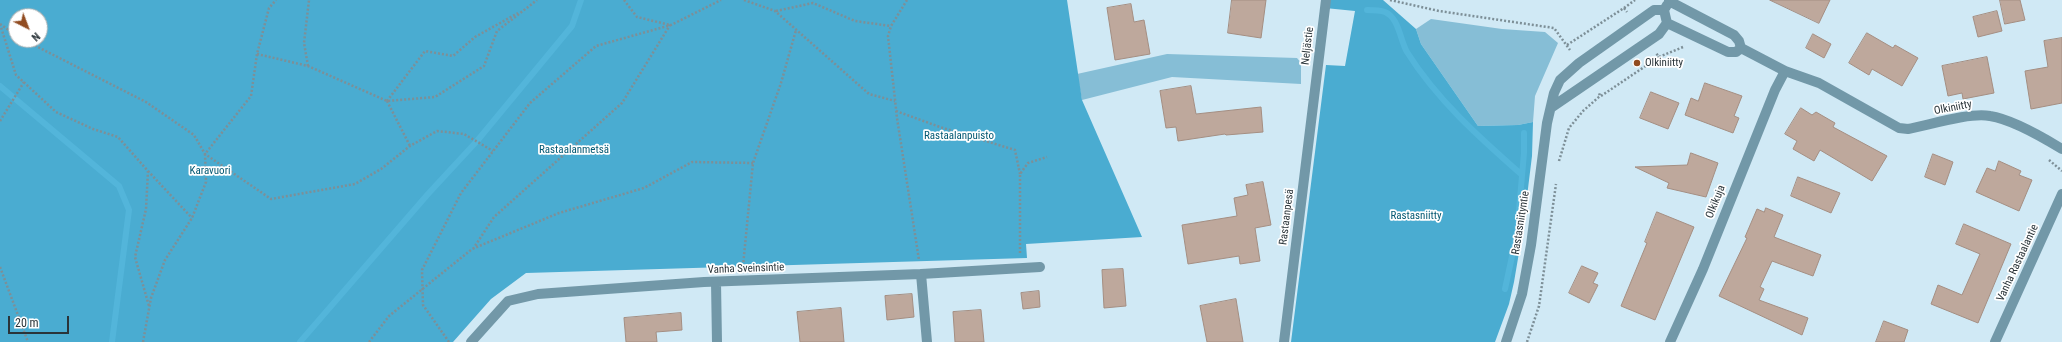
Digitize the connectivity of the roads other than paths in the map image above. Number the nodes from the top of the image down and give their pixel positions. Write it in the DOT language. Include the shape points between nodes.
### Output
graph roads {
  1 [pos="1326,0"];
  2 [pos="1329,0"];
  3 [pos="1668,4"];
  4 [pos="1667,23"];
  5 [pos="1741,48"];
  6 [pos="1784,71"];
  7 [pos="1314,94"];
  8 [pos="1552,107"];
  9 [pos="2062,149"];
  10 [pos="2062,194"];
  11 [pos="1040,267"];
  12 [pos="921,274"];
  13 [pos="716,282"];
  14 [pos="471,342"];
  15 [pos="717,342"];
  16 [pos="927,342"];
  17 [pos="1284,342"];
  18 [pos="1506,342"];
  19 [pos="1670,342"];
  20 [pos="1995,342"];
  1 -- 2 [label="street"];
  1 -- 7 [label="street, Neljästie"];
  3 -- 4 [label="street"];
  3 -- 5 [label="street, Olkiniitty" via="1734,35"];
  3 -- 8 [label="street, Rastasniityntie" via="1654,10 1567,72 1554,92"];
  4 -- 5 [label="street" via="1728,52 1736,52"];
  4 -- 8 [label="street" via="1659,34"];
  5 -- 6 [label="street, Olkiniitty"];
  6 -- 9 [label="street, Olkiniitty" via="1819,82 1898,128 1977,115 1989,116"];
  6 -- 19 [label="street, Olkikuja" via="1703,269"];
  7 -- 17 [label="street, Rastaanpesä"];
  8 -- 18 [label="street, Rastasniityntie" via="1547,123 1522,294"];
  10 -- 20 [label="street, Vanha Rastaalantie"];
  11 -- 12 [label="street, Vanha Sveinsintie"];
  12 -- 13 [label="street, Vanha Sveinsintie"];
  12 -- 16 [label="street"];
  13 -- 14 [label="street, Vanha Sveinsintie" via="538,294 508,301"];
  13 -- 15 [label="street"];
}
